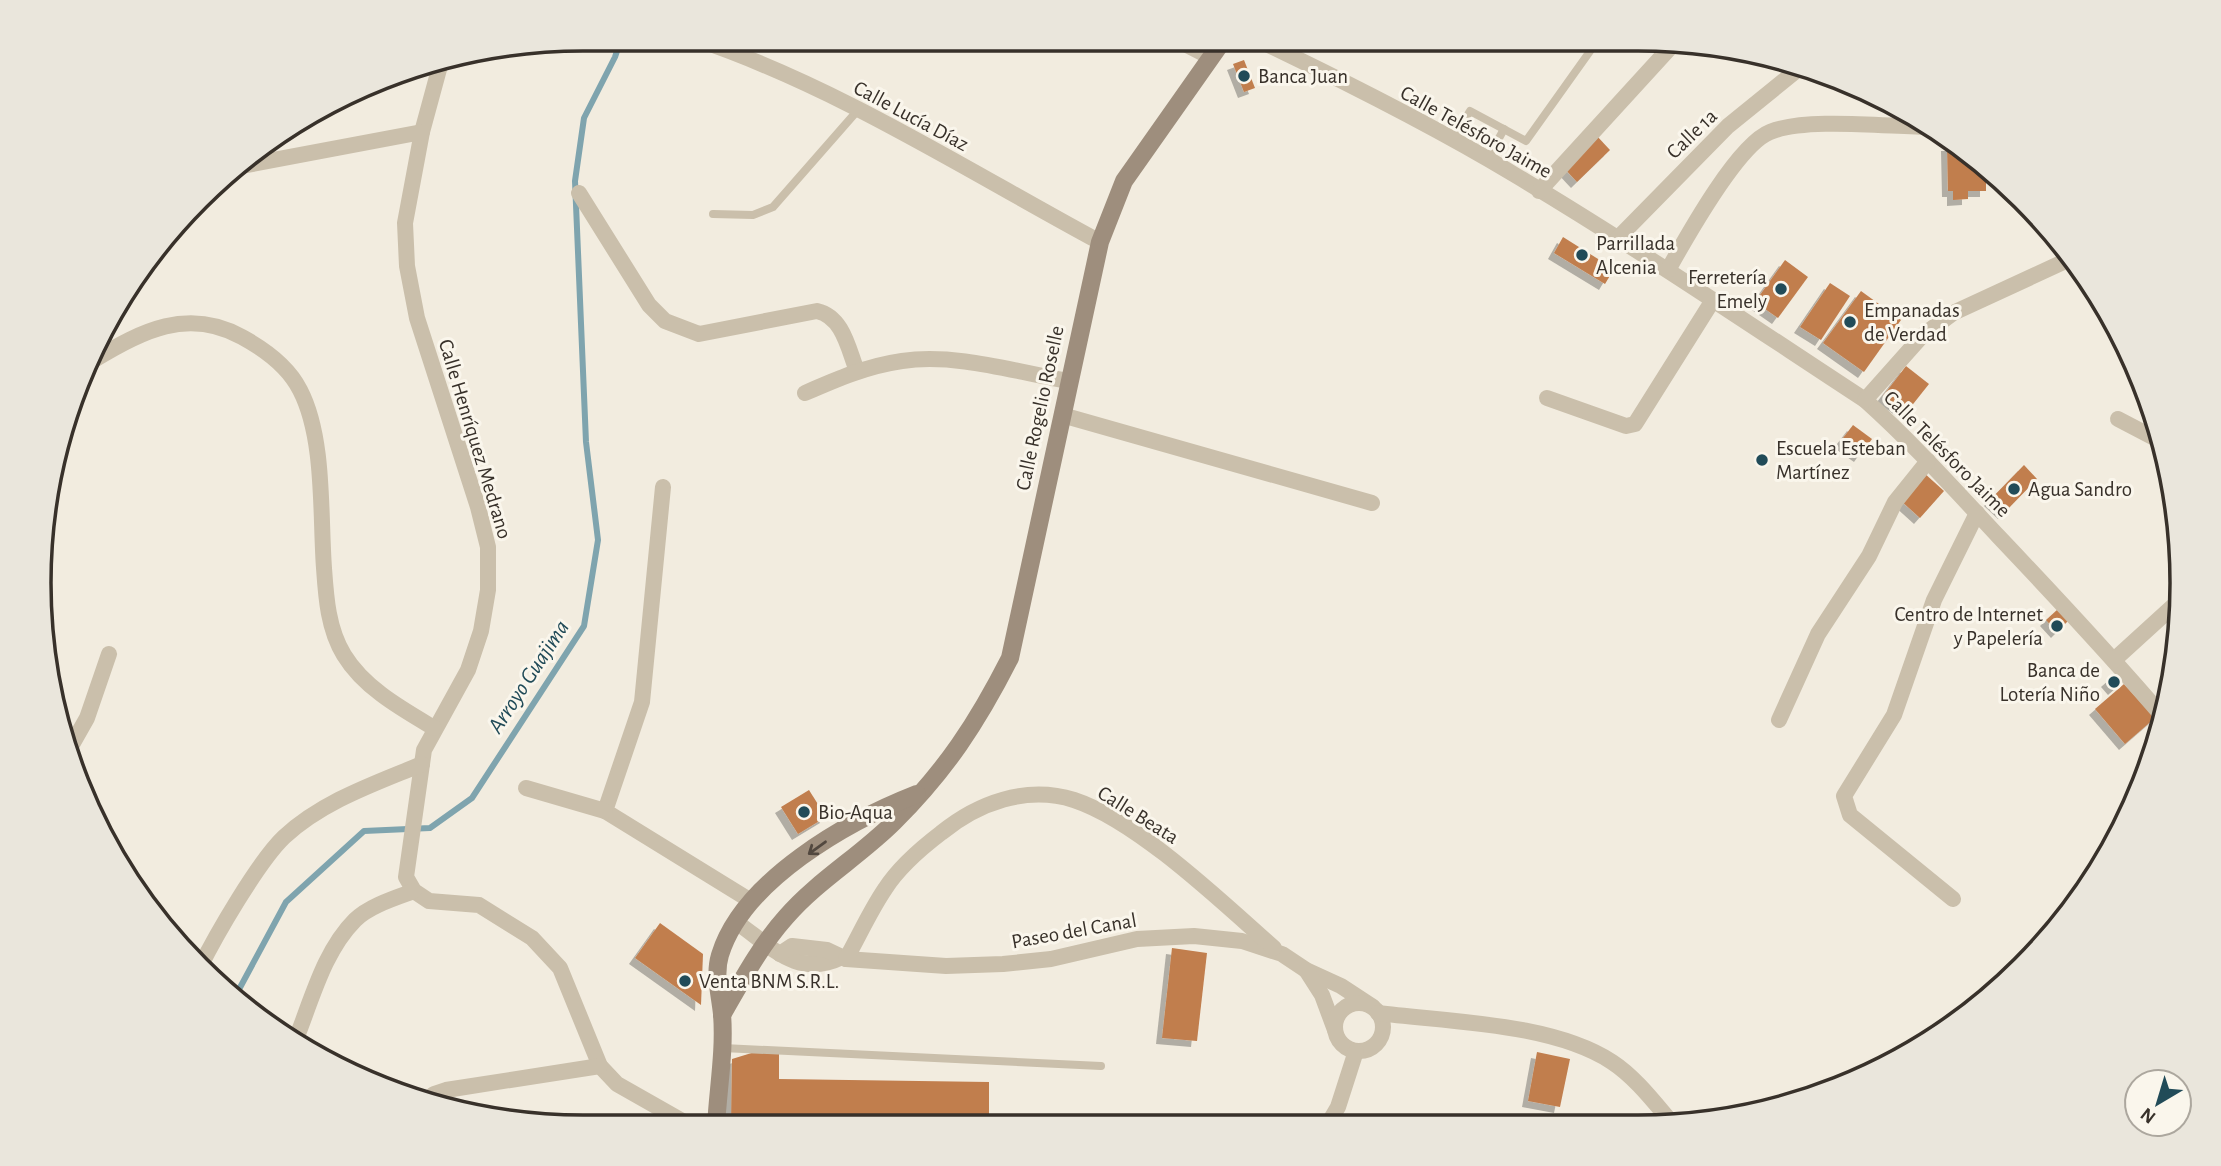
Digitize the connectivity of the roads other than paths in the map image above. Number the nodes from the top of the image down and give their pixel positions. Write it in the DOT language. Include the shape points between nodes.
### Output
graph roads {
  1 [pos="733,51"];
  2 [pos="1198,51"];
  3 [pos="1215,51"];
  4 [pos="1283,51"];
  5 [pos="1590,51"];
  6 [pos="1666,52"];
  7 [pos="1210,57"];
  8 [pos="439,71"];
  9 [pos="1792,74"];
  10 [pos="858,110"];
  11 [pos="1728,126"];
  12 [pos="1912,127"];
  13 [pos="1504,129"];
  14 [pos="422,132"];
  15 [pos="1452,141"];
  16 [pos="1748,151"];
  17 [pos="1487,160"];
  18 [pos="256,163"];
  19 [pos="1539,191"];
  20 [pos="579,192"];
  21 [pos="713,215"];
  22 [pos="1618,239"];
  23 [pos="1100,242"];
  24 [pos="2063,262"];
  25 [pos="1668,270"];
  26 [pos="1713,300"];
  27 [pos="103,355"];
  28 [pos="857,370"];
  29 [pos="1068,381"];
  30 [pos="805,393"];
  31 [pos="1547,398"];
  32 [pos="1865,400"];
  33 [pos="1062,415"];
  34 [pos="2118,419"];
  35 [pos="2149,435"];
  36 [pos="1928,461"];
  37 [pos="663,488"];
  38 [pos="1372,503"];
  39 [pos="1977,513"];
  40 [pos="2169,610"];
  41 [pos="109,654"];
  42 [pos="2114,660"];
  43 [pos="2155,708"];
  44 [pos="1779,720"];
  45 [pos="434,728"];
  46 [pos="75,740"];
  47 [pos="422,764"];
  48 [pos="526,788"];
  49 [pos="920,793"];
  50 [pos="605,811"];
  51 [pos="414,891"];
  52 [pos="1953,899"];
  53 [pos="751,901"];
  54 [pos="736,922"];
  55 [pos="766,943"];
  56 [pos="1282,954"];
  57 [pos="206,958"];
  58 [pos="844,958"];
  59 [pos="1306,970"];
  60 [pos="1376,1010"];
  61 [pos="722,1015"];
  62 [pos="1335,1030"];
  63 [pos="299,1033"];
  64 [pos="720,1048"];
  65 [pos="1356,1051"];
  66 [pos="600,1066"];
  67 [pos="1101,1066"];
  68 [pos="435,1094"];
  69 [pos="1664,1114"];
  70 [pos="672,1115"];
  71 [pos="717,1115"];
  72 [pos="1333,1115"];
  1 -- 10 [label="street, Calle Lucía Díaz"];
  2 -- 7 [label="street"];
  3 -- 7 [label="street, Calle Rogelio Roselle"];
  4 -- 15 [label="street, Calle Telésforo Jaime"];
  5 -- 13 [label="lane" via="1526,141"];
  6 -- 19 [label="street"];
  7 -- 23 [label="street, Calle Rogelio Roselle" via="1124,181"];
  8 -- 14 [label="street, Calle Henríquez Medrano"];
  9 -- 11 [label="street, Calle 1a"];
  10 -- 21 [label="lane" via="773,207 753,215"];
  10 -- 23 [label="street, Calle Lucía Díaz"];
  11 -- 16 [label="street"];
  11 -- 22 [label="street, Calle 1a"];
  12 -- 16 [label="street" via="1800,126 1768,132"];
  13 -- 15 [label="lane" via="1470,111"];
  13 -- 17 [label="lane"];
  14 -- 18 [label="street"];
  14 -- 45 [label="street, Calle Henríquez Medrano" via="405,223 407,266 417,318 488,547 488,590 481,631 468,670"];
  15 -- 17 [label="street, Calle Telésforo Jaime"];
  16 -- 25 [label="street" via="1713,194"];
  17 -- 19 [label="street, Calle Telésforo Jaime"];
  19 -- 22 [label="street, Calle Telésforo Jaime"];
  20 -- 28 [label="street" via="649,305 665,321 699,334 817,311 829,314 838,322"];
  22 -- 25 [label="street, Calle Telésforo Jaime"];
  23 -- 29 [label="street, Calle Rogelio Roselle"];
  24 -- 32 [label="street" via="1953,313 1922,336"];
  25 -- 26 [label="street, Calle Telésforo Jaime"];
  26 -- 31 [label="street" via="1635,424 1626,426"];
  26 -- 32 [label="street, Calle Telésforo Jaime"];
  27 -- 45 [label="street" via="173,322 225,328 268,351 300,389 315,435 326,595 340,646 368,683"];
  28 -- 29 [label="street" via="904,360 958,361"];
  28 -- 30 [label="street"];
  29 -- 33 [label="street, Calle Rogelio Roselle"];
  32 -- 36 [label="street, Calle Telésforo Jaime"];
  33 -- 38 [label="street"];
  33 -- 49 [label="street, Calle Rogelio Roselle" via="1010,658 972,729"];
  34 -- 35 [label="street"];
  36 -- 39 [label="street, Calle Telésforo Jaime"];
  36 -- 44 [label="street" via="1895,502 1869,556 1818,634"];
  37 -- 50 [label="street" via="642,702"];
  39 -- 42 [label="street, Calle Telésforo Jaime"];
  39 -- 52 [label="street" via="1934,600 1894,715 1844,796 1850,815"];
  40 -- 42 [label="street"];
  41 -- 46 [label="street"];
  42 -- 43 [label="street, Calle Telésforo Jaime"];
  45 -- 47 [label="street, Calle Henríquez Medrano"];
  47 -- 51 [label="street, Calle Henríquez Medrano" via="408,845 406,877"];
  47 -- 57 [label="street" via="338,799 282,838"];
  48 -- 50 [label="street"];
  49 -- 53 [label="street, Calle Rogelio Roselle, one-way" via="838,832"];
  49 -- 55 [label="street, Calle Rogelio Roselle" via="894,822 786,916"];
  50 -- 53 [label="street"];
  51 -- 63 [label="street" via="356,919 333,949"];
  51 -- 66 [label="street" via="429,901 479,905 531,938 560,968"];
  53 -- 54 [label="street, Calle Rogelio Roselle"];
  54 -- 55 [label="street, Paseo del Canal"];
  54 -- 61 [label="street, Calle Rogelio Roselle" via="719,956 717,986"];
  55 -- 58 [label="street, Paseo del Canal" via="780,954 792,946 827,950"];
  55 -- 61 [label="street, Calle Rogelio Roselle"];
  56 -- 58 [label="street, Paseo del Canal" via="1242,940 1194,936 1136,939 1051,959 1003,964 946,966"];
  56 -- 58 [label="street, Calle Beata" via="1186,872 1115,820 1073,800 1028,794 988,803 961,816 918,850 886,888"];
  56 -- 59 [label="street, Paseo del Canal"];
  59 -- 60 [label="street, Paseo del Canal"];
  59 -- 62 [label="street, Paseo del Canal" via="1322,995"];
  60 -- 62 [label="street" via="1358,1003 1343,1008"];
  60 -- 65 [label="street" via="1381,1035 1371,1047"];
  60 -- 69 [label="street, Paseo del Canal" via="1548,1034 1582,1045 1614,1063"];
  61 -- 64 [label="street, Calle Rogelio Roselle"];
  62 -- 65 [label="street" via="1342,1044"];
  64 -- 67 [label="lane"];
  64 -- 71 [label="street, Calle Rogelio Roselle"];
  65 -- 72 [label="street"];
  66 -- 68 [label="street"];
  66 -- 70 [label="street" via="617,1084"];
}
